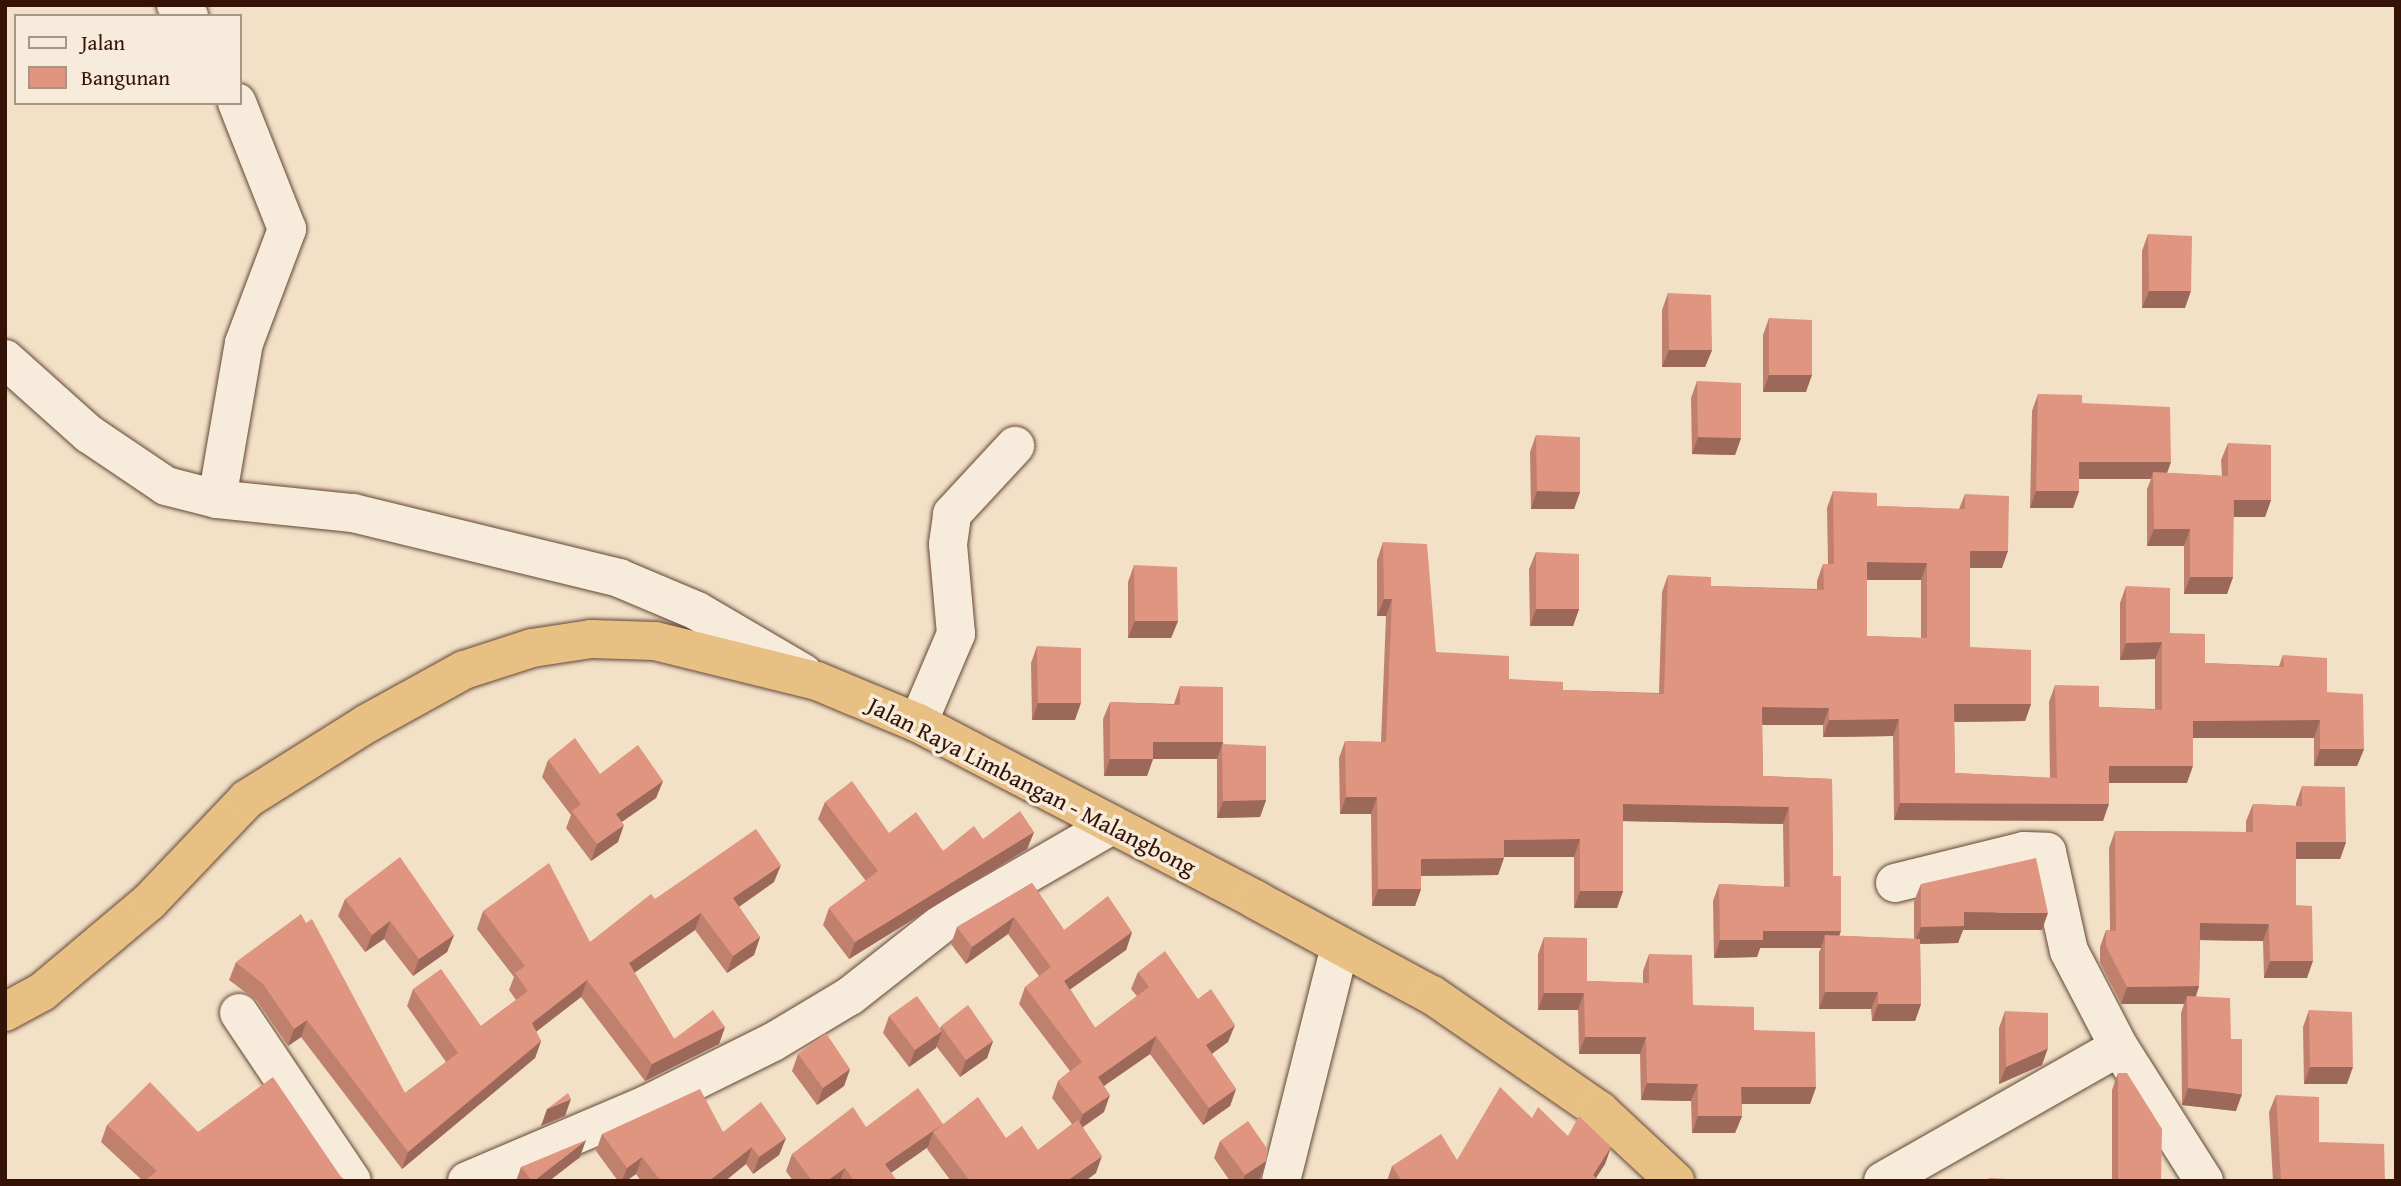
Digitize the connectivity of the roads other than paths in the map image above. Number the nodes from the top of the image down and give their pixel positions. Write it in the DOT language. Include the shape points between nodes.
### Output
graph roads {
  1 [pos="238,105"];
  2 [pos="5,359"];
  3 [pos="1015,446"];
  4 [pos="217,499"];
  5 [pos="817,681"];
  6 [pos="918,723"];
  7 [pos="1112,825"];
  8 [pos="1895,883"];
  9 [pos="1340,946"];
  10 [pos="5,1012"];
  11 [pos="239,1013"];
  12 [pos="2119,1047"];
  13 [pos="352,1181"];
  14 [pos="467,1181"];
  15 [pos="1282,1181"];
  16 [pos="1675,1181"];
  17 [pos="1883,1181"];
  18 [pos="2204,1181"];
  1 -- 4 [label="street" via="287,229 244,343"];
  2 -- 4 [label="street" via="89,433 166,485"];
  3 -- 6 [label="street" via="953,514 948,544 956,634"];
  4 -- 5 [label="street" via="353,513 619,578 697,611"];
  5 -- 6 [label="highway, Jalan Raya Limbangan - Malangbong"];
  5 -- 10 [label="highway, Jalan Raya Limbangan - Malangbong" via="655,641 592,639 532,648 464,670 247,799 150,901 42,992"];
  6 -- 7 [label="highway, Jalan Raya Limbangan - Malangbong"];
  7 -- 9 [label="highway, Jalan Raya Limbangan - Malangbong"];
  7 -- 14 [label="street" via="944,922 850,996 773,1042 658,1100"];
  8 -- 12 [label="street" via="2024,851 2047,852 2069,951"];
  9 -- 15 [label="street"];
  9 -- 16 [label="highway, Jalan Raya Limbangan - Malangbong" via="1432,995 1600,1111"];
  11 -- 13 [label="street"];
  12 -- 17 [label="street"];
  12 -- 18 [label="street"];
}
